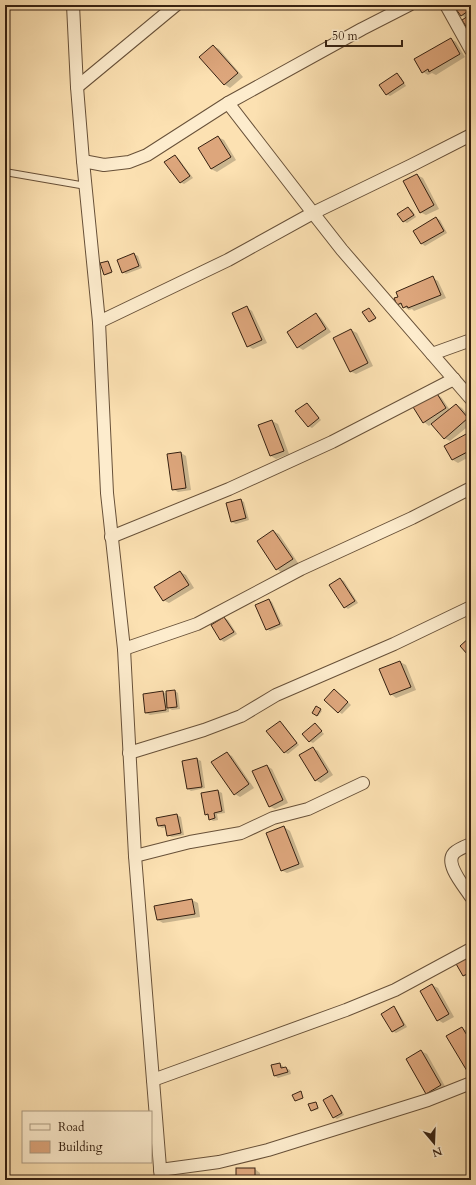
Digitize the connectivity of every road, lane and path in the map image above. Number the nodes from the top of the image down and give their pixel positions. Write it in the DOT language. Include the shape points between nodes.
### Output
graph roads {
  1 [pos="73,5"];
  2 [pos="176,5"];
  3 [pos="408,5"];
  4 [pos="446,5"];
  5 [pos="471,50"];
  6 [pos="77,87"];
  7 [pos="228,103"];
  8 [pos="471,135"];
  9 [pos="83,161"];
  10 [pos="5,172"];
  11 [pos="86,186"];
  12 [pos="313,213"];
  13 [pos="99,322"];
  14 [pos="471,340"];
  15 [pos="432,354"];
  16 [pos="454,379"];
  17 [pos="471,399"];
  18 [pos="471,488"];
  19 [pos="111,537"];
  20 [pos="471,607"];
  21 [pos="124,650"];
  22 [pos="129,753"];
  23 [pos="364,783"];
  24 [pos="471,844"];
  25 [pos="135,856"];
  26 [pos="471,897"];
  27 [pos="471,949"];
  28 [pos="153,1080"];
  29 [pos="471,1083"];
  30 [pos="161,1175"];
  1 -- 6 [label="street"];
  2 -- 6 [label="street"];
  3 -- 7 [label="street"];
  4 -- 5 [label="street"];
  6 -- 9 [label="street"];
  7 -- 9 [label="street" via="147,155 129,162 104,165"];
  7 -- 12 [label="street"];
  8 -- 12 [label="street"];
  9 -- 11 [label="street"];
  10 -- 11 [label="lane"];
  11 -- 13 [label="street"];
  12 -- 13 [label="street" via="228,260"];
  12 -- 15 [label="street"];
  13 -- 19 [label="street"];
  14 -- 15 [label="street"];
  15 -- 16 [label="street"];
  16 -- 17 [label="street"];
  16 -- 19 [label="street" via="332,442 229,489"];
  18 -- 21 [label="street" via="301,569 197,624"];
  19 -- 21 [label="street"];
  20 -- 22 [label="street" via="394,644 276,695 241,716"];
  21 -- 22 [label="street"];
  22 -- 25 [label="street"];
  23 -- 25 [label="street" via="308,809 273,818 241,833 190,842"];
  24 -- 26 [label="street" via="455,852 450,863"];
  25 -- 28 [label="street"];
  27 -- 28 [label="street" via="395,990"];
  28 -- 30 [label="street"];
  29 -- 30 [label="street" via="428,1100 268,1150"];
}
